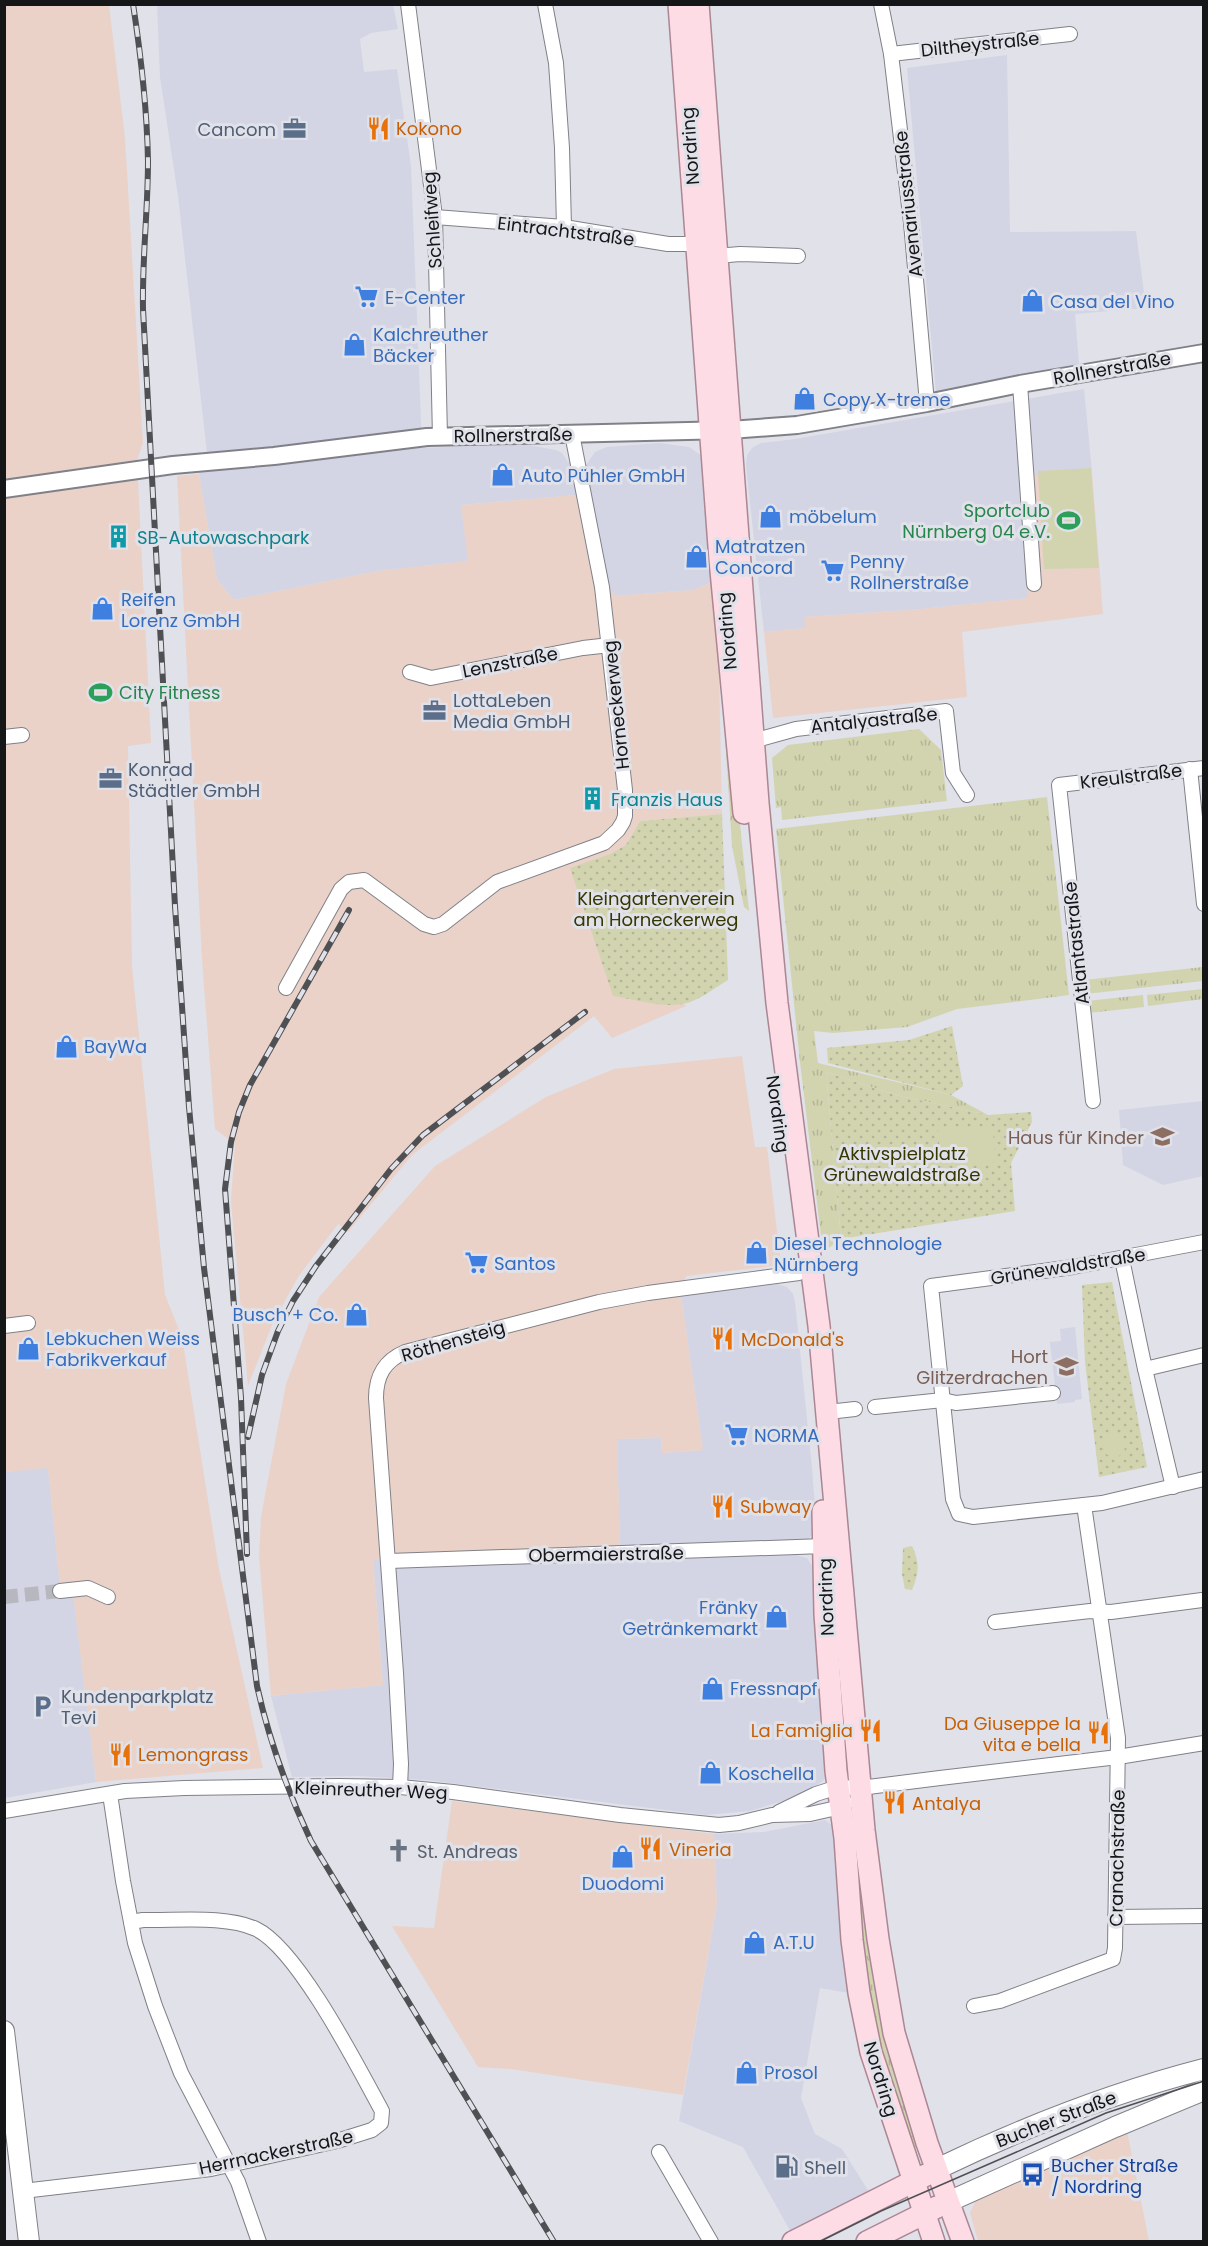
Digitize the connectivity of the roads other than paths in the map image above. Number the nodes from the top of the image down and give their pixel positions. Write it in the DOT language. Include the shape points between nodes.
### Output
graph roads {
  1 [pos="408,4"];
  2 [pos="545,4"];
  3 [pos="679,4"];
  4 [pos="698,4"];
  5 [pos="881,4"];
  6 [pos="1070,34"];
  7 [pos="891,54"];
  8 [pos="435,217"];
  9 [pos="564,226"];
  10 [pos="697,244"];
  11 [pos="717,256"];
  12 [pos="798,256"];
  13 [pos="1203,353"];
  14 [pos="1020,384"];
  15 [pos="927,403"];
  16 [pos="720,430"];
  17 [pos="572,434"];
  18 [pos="440,437"];
  19 [pos="4,489"];
  20 [pos="1034,584"];
  21 [pos="610,645"];
  22 [pos="410,672"];
  23 [pos="22,735"];
  24 [pos="4,737"];
  25 [pos="753,741"];
  26 [pos="1197,769"];
  27 [pos="1059,785"];
  28 [pos="967,795"];
  29 [pos="1203,904"];
  30 [pos="286,988"];
  31 [pos="1093,1101"];
  32 [pos="1203,1242"];
  33 [pos="1122,1258"];
  34 [pos="799,1273"];
  35 [pos="28,1323"];
  36 [pos="4,1326"];
  37 [pos="1203,1355"];
  38 [pos="1145,1369"];
  39 [pos="1053,1393"];
  40 [pos="943,1400"];
  41 [pos="875,1407"];
  42 [pos="855,1409"];
  43 [pos="828,1412"];
  44 [pos="1203,1479"];
  45 [pos="1173,1487"];
  46 [pos="1084,1505"];
  47 [pos="824,1546"];
  48 [pos="389,1561"];
  49 [pos="60,1591"];
  50 [pos="108,1597"];
  51 [pos="1202,1600"];
  52 [pos="1100,1611"];
  53 [pos="996,1622"];
  54 [pos="1203,1743"];
  55 [pos="1118,1756"];
  56 [pos="400,1787"];
  57 [pos="860,1788"];
  58 [pos="110,1794"];
  59 [pos="839,1797"];
  60 [pos="4,1811"];
  61 [pos="772,1815"];
  62 [pos="1203,1916"];
  63 [pos="1116,1917"];
  64 [pos="131,1922"];
  65 [pos="974,2006"];
  66 [pos="4,2031"];
  67 [pos="1203,2069"];
  68 [pos="1203,2090"];
  69 [pos="659,2152"];
  70 [pos="227,2165"];
  71 [pos="937,2169"];
  72 [pos="914,2181"];
  73 [pos="23,2191"];
  74 [pos="948,2202"];
  75 [pos="924,2213"];
  76 [pos="29,2241"];
  77 [pos="259,2241"];
  78 [pos="711,2241"];
  79 [pos="793,2241"];
  80 [pos="867,2241"];
  81 [pos="934,2241"];
  82 [pos="963,2241"];
  1 -- 8 [label="street, Schleifweg"];
  2 -- 9 [label="street" via="556,63"];
  3 -- 10 [label="main road, Nordring"];
  4 -- 11 [label="main road, Nordring"];
  5 -- 7 [label="street, Avenariusstraße"];
  6 -- 7 [label="street, Diltheystraße"];
  7 -- 15 [label="street, Avenariusstraße"];
  8 -- 9 [label="street, Eintrachtstraße"];
  8 -- 18 [label="street, Schleifweg"];
  9 -- 10 [label="street, Eintrachtstraße" via="668,244"];
  10 -- 16 [label="main road, Nordring"];
  11 -- 12 [label="street"];
  11 -- 16 [label="main road, Nordring"];
  13 -- 14 [label="street, Rollnerstraße"];
  14 -- 15 [label="street, Rollnerstraße"];
  14 -- 20 [label="street"];
  15 -- 16 [label="street, Rollnerstraße" via="797,425"];
  16 -- 17 [label="street, Rollnerstraße"];
  16 -- 25 [label="main road, Nordring"];
  16 -- 34 [label="main road, Nordring" via="726,626 763,999"];
  17 -- 18 [label="street, Rollnerstraße"];
  17 -- 21 [label="street, Horneckerweg" via="596,549"];
  18 -- 19 [label="street, Rollnerstraße" via="184,464"];
  21 -- 22 [label="street, Lenzstraße" via="431,678"];
  21 -- 30 [label="street, Horneckerweg" via="626,805 623,822 610,838 497,882 434,927 424,924 364,880 349,882 341,889"];
  23 -- 24 [label="street"];
  25 -- 28 [label="street, Antalyastraße" via="796,729 946,711 953,773"];
  25 -- 43 [label="main road, Nordring" via="775,983"];
  26 -- 27 [label="street, Kreulstraße"];
  26 -- 29 [label="street"];
  27 -- 31 [label="street, Atlantastraße"];
  32 -- 33 [label="street, Grünewaldstraße"];
  33 -- 38 [label="street"];
  33 -- 40 [label="street, Grünewaldstraße" via="931,1286"];
  34 -- 47 [label="main road, Nordring"];
  34 -- 48 [label="street, Röthensteig" via="600,1302 398,1355 381,1371 376,1384"];
  35 -- 36 [label="street"];
  37 -- 38 [label="street"];
  38 -- 45 [label="street"];
  39 -- 40 [label="street" via="956,1404"];
  40 -- 41 [label="street"];
  40 -- 46 [label="street" via="953,1499 959,1514 973,1517"];
  42 -- 43 [label="street"];
  43 -- 57 [label="main road, Nordring"];
  44 -- 45 [label="street"];
  45 -- 46 [label="street"];
  46 -- 52 [label="street, Cranachstraße"];
  47 -- 48 [label="street, Obermaierstraße"];
  47 -- 59 [label="main road, Nordring" via="825,1614"];
  48 -- 56 [label="street, Röthensteig"];
  49 -- 50 [label="street" via="88,1588"];
  51 -- 52 [label="street"];
  52 -- 53 [label="street"];
  52 -- 55 [label="street, Cranachstraße"];
  54 -- 55 [label="street, Kleinreuther Weg"];
  55 -- 57 [label="street, Kleinreuther Weg"];
  55 -- 63 [label="street, Cranachstraße"];
  56 -- 58 [label="street, Kleinreuther Weg" via="184,1788"];
  56 -- 61 [label="street, Kleinreuther Weg" via="703,1824 739,1823"];
  57 -- 59 [label="street, Kleinreuther Weg"];
  57 -- 59 [label="street, Kleinreuther Weg"];
  57 -- 71 [label="main road, Nordring" via="890,2013"];
  58 -- 60 [label="street, Kleinreuther Weg"];
  58 -- 64 [label="street"];
  59 -- 61 [label="street, Kleinreuther Weg" via="810,1814"];
  59 -- 61 [label="street, Kleinreuther Weg" via="819,1792"];
  59 -- 72 [label="main road, Nordring" via="861,2007 871,2052"];
  62 -- 63 [label="street"];
  63 -- 65 [label="street, Cranachstraße" via="1113,1959 1000,2001"];
  64 -- 70 [label="street" via="167,2040"];
  64 -- 70 [label="street, Herrnackerstraße" via="229,1922 258,1930 270,1939 317,1997 382,2111 381,2122 372,2130"];
  66 -- 73 [label="main road"];
  67 -- 71 [label="main road, Bucher Straße" via="1065,2114"];
  68 -- 74 [label="main road, Bucher Straße"];
  69 -- 78 [label="street"];
  70 -- 73 [label="street, Herrnackerstraße"];
  70 -- 77 [label="street" via="238,2182"];
  71 -- 72 [label="main road, Bucher Straße"];
  71 -- 74 [label="main road, Nordring"];
  72 -- 75 [label="main road, Nordring"];
  72 -- 79 [label="main road, Bucher Straße"];
  73 -- 76 [label="main road"];
  74 -- 75 [label="main road"];
  74 -- 82 [label="main road, Nordring"];
  75 -- 80 [label="main road"];
  75 -- 81 [label="main road, Nordring"];
}
